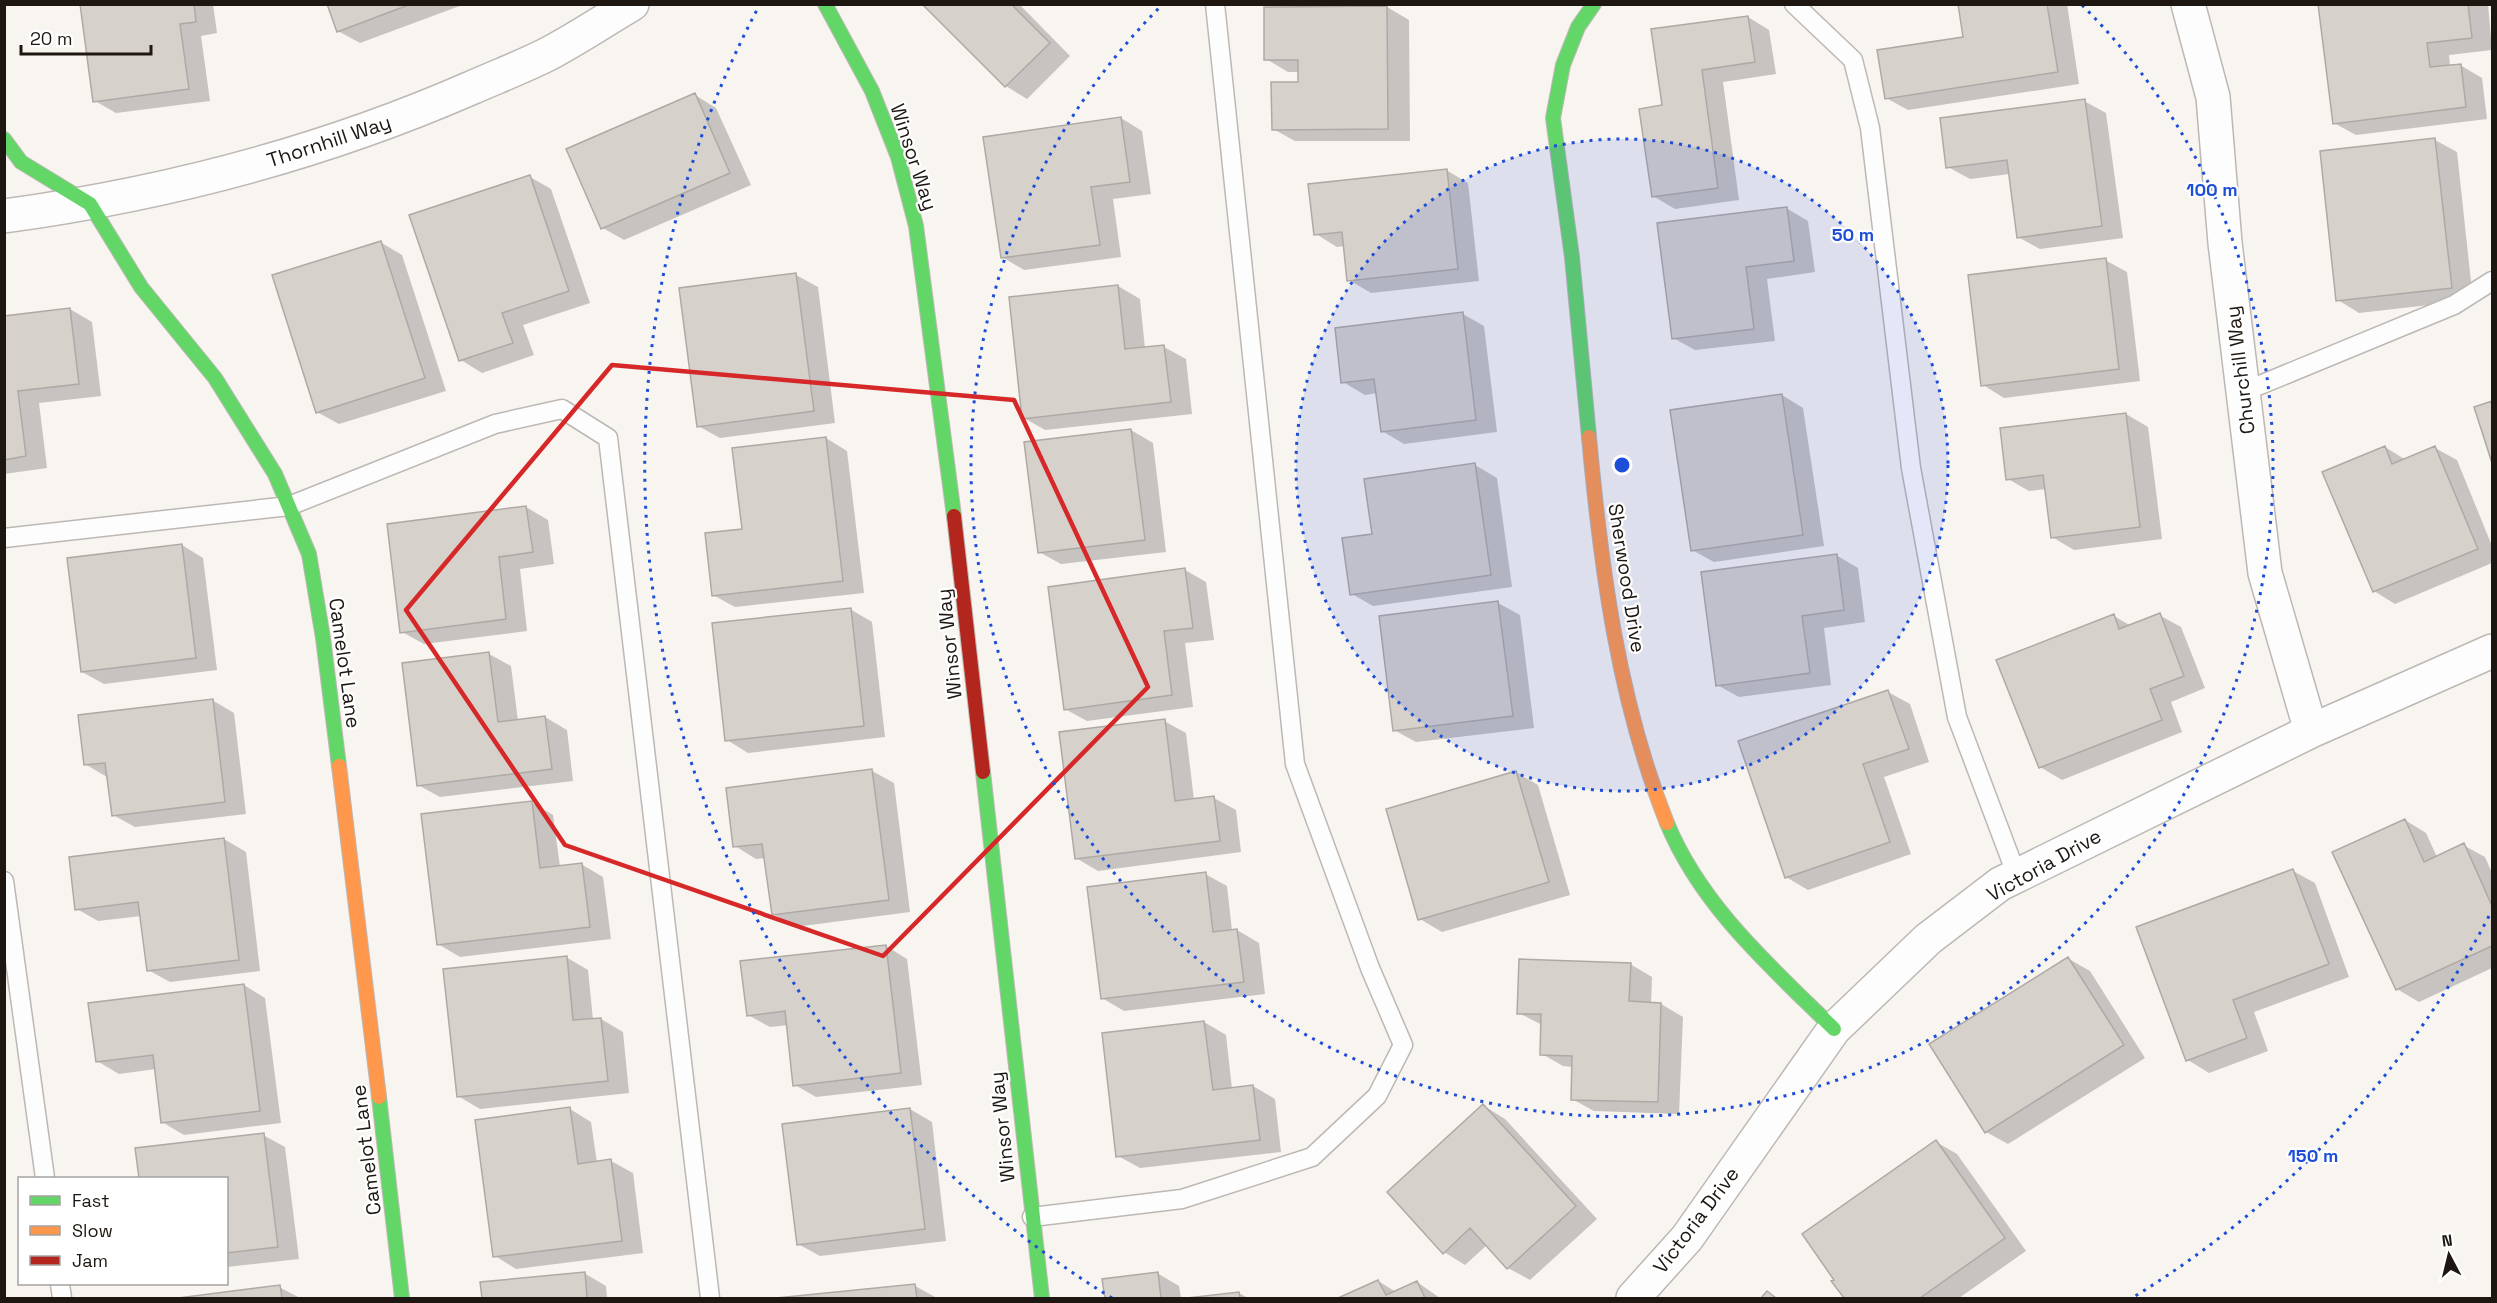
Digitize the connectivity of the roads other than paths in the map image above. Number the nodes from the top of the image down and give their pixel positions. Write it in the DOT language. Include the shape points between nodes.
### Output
graph roads {
  1 [pos="632,4"];
  2 [pos="825,4"];
  3 [pos="1215,4"];
  4 [pos="1594,4"];
  5 [pos="1794,4"];
  6 [pos="2188,4"];
  7 [pos="4,139"];
  8 [pos="90,204"];
  9 [pos="4,216"];
  10 [pos="2493,281"];
  11 [pos="2243,392"];
  12 [pos="289,506"];
  13 [pos="4,538"];
  14 [pos="2493,651"];
  15 [pos="2311,731"];
  16 [pos="2017,876"];
  17 [pos="4,881"];
  18 [pos="1834,1029"];
  19 [pos="45,1177"];
  20 [pos="1032,1217"];
  21 [pos="402,1299"];
  22 [pos="710,1299"];
  23 [pos="1042,1299"];
  24 [pos="1633,1299"];
  1 -- 8 [label="street, Thornhill Way" via="546,55 332,143 221,175"];
  2 -- 20 [label="street, Winsor Way" via="872,91 898,157 916,226 951,488"];
  3 -- 20 [label="lane" via="1295,764 1402,1045 1377,1096 1312,1157 1182,1199"];
  4 -- 18 [label="street, Sherwood Drive" via="1578,27 1563,66 1553,118 1572,257 1598,539 1628,703 1646,770 1670,830 1708,898"];
  5 -- 16 [label="lane" via="1853,60 1870,128 1911,468 1957,717"];
  6 -- 11 [label="street, Churchill Way" via="2213,97"];
  7 -- 8 [label="street, Camelot Lane" via="21,162"];
  8 -- 9 [label="street, Thornhill Way"];
  8 -- 12 [label="street, Camelot Lane" via="141,287 215,378 275,474"];
  10 -- 11 [label="lane" via="2454,305"];
  11 -- 15 [label="street, Churchill Way" via="2265,573"];
  12 -- 13 [label="lane"];
  12 -- 21 [label="street, Camelot Lane" via="309,554 323,638"];
  12 -- 22 [label="lane" via="495,424 562,409 608,438"];
  14 -- 15 [label="street, Victoria Drive"];
  15 -- 16 [label="street, Victoria Drive"];
  16 -- 18 [label="street, Victoria Drive" via="1928,939"];
  17 -- 19 [label="lane"];
  18 -- 24 [label="street, Victoria Drive" via="1687,1238"];
  20 -- 23 [label="street, Winsor Way"];
}
